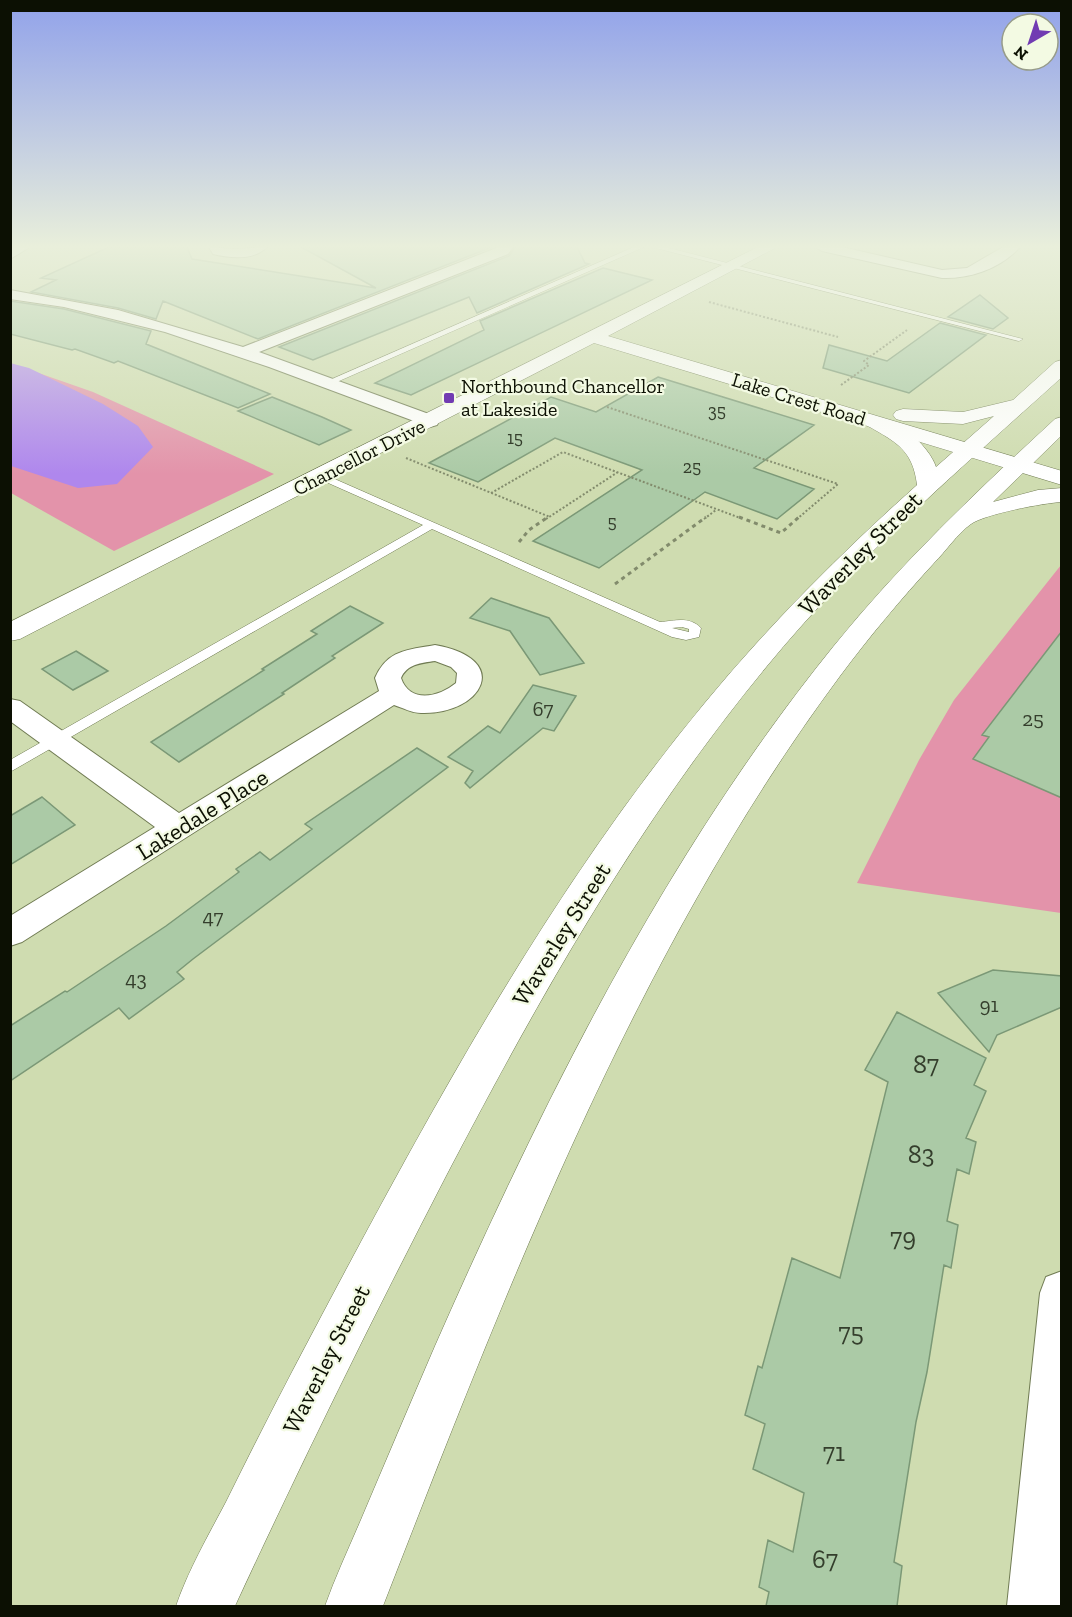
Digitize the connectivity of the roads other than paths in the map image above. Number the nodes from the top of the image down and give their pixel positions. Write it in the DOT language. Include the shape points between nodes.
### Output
graph roads {
  1 [pos="148,322"];
  2 [pos="320,322"];
  3 [pos="466,322"];
  4 [pos="625,322"];
  5 [pos="956,322"];
  6 [pos="605,333"];
  7 [pos="1019,339"];
  8 [pos="242,353"];
  9 [pos="1062,366"];
  10 [pos="327,383"];
  11 [pos="1020,404"];
  12 [pos="903,415"];
  13 [pos="430,421"];
  14 [pos="875,422"];
  15 [pos="1062,423"];
  16 [pos="975,444"];
  17 [pos="1025,459"];
  18 [pos="1062,461"];
  19 [pos="321,476"];
  20 [pos="1062,478"];
  21 [pos="928,486"];
  22 [pos="1062,495"];
  23 [pos="966,517"];
  24 [pos="430,526"];
  25 [pos="658,627"];
  26 [pos="10,633"];
  27 [pos="393,694"];
  28 [pos="10,707"];
  29 [pos="56,740"];
  30 [pos="10,767"];
  31 [pos="179,829"];
  32 [pos="10,933"];
  33 [pos="1062,1293"];
  34 [pos="205,1606"];
  35 [pos="354,1606"];
  36 [pos="1033,1606"];
  1 -- 8 [label="street"];
  2 -- 8 [label="street"];
  3 -- 10 [label="lane"];
  4 -- 6 [label="main road, Chancellor Drive"];
  5 -- 7 [label="lane"];
  6 -- 12 [label="main road, Lake Crest Road"];
  6 -- 13 [label="main road, Chancellor Drive"];
  6 -- 14 [label="main road, Lake Crest Road"];
  8 -- 10 [label="street"];
  9 -- 11 [label="main road, Waverley Street"];
  10 -- 13 [label="street"];
  11 -- 12 [label="main road" via="963,418"];
  11 -- 16 [label="main road, Waverley Street"];
  12 -- 16 [label="main road, Lake Crest Road"];
  13 -- 19 [label="main road, Chancellor Drive"];
  14 -- 16 [label="main road, Lake Crest Road"];
  14 -- 21 [label="main road" via="917,450 926,464"];
  15 -- 17 [label="main road, Waverley Street"];
  16 -- 17 [label="main road"];
  16 -- 21 [label="main road, Waverley Street"];
  17 -- 18 [label="main road"];
  17 -- 20 [label="main road"];
  17 -- 23 [label="main road, Waverley Street"];
  19 -- 24 [label="lane"];
  19 -- 26 [label="main road, Chancellor Drive"];
  21 -- 34 [label="main road, Waverley Street" via="833,577 757,659 682,753 591,885 513,1011 361,1289"];
  22 -- 23 [label="main road" via="1025,499"];
  23 -- 35 [label="main road, Waverley Street" via="882,606 806,703 736,805 644,959 560,1124 501,1253"];
  24 -- 25 [label="lane"];
  24 -- 29 [label="lane"];
  27 -- 31 [label="street, Lakedale Place"];
  28 -- 29 [label="street"];
  29 -- 30 [label="lane"];
  29 -- 31 [label="street"];
  31 -- 32 [label="street, Lakedale Place"];
  33 -- 36 [label="street"];
}
